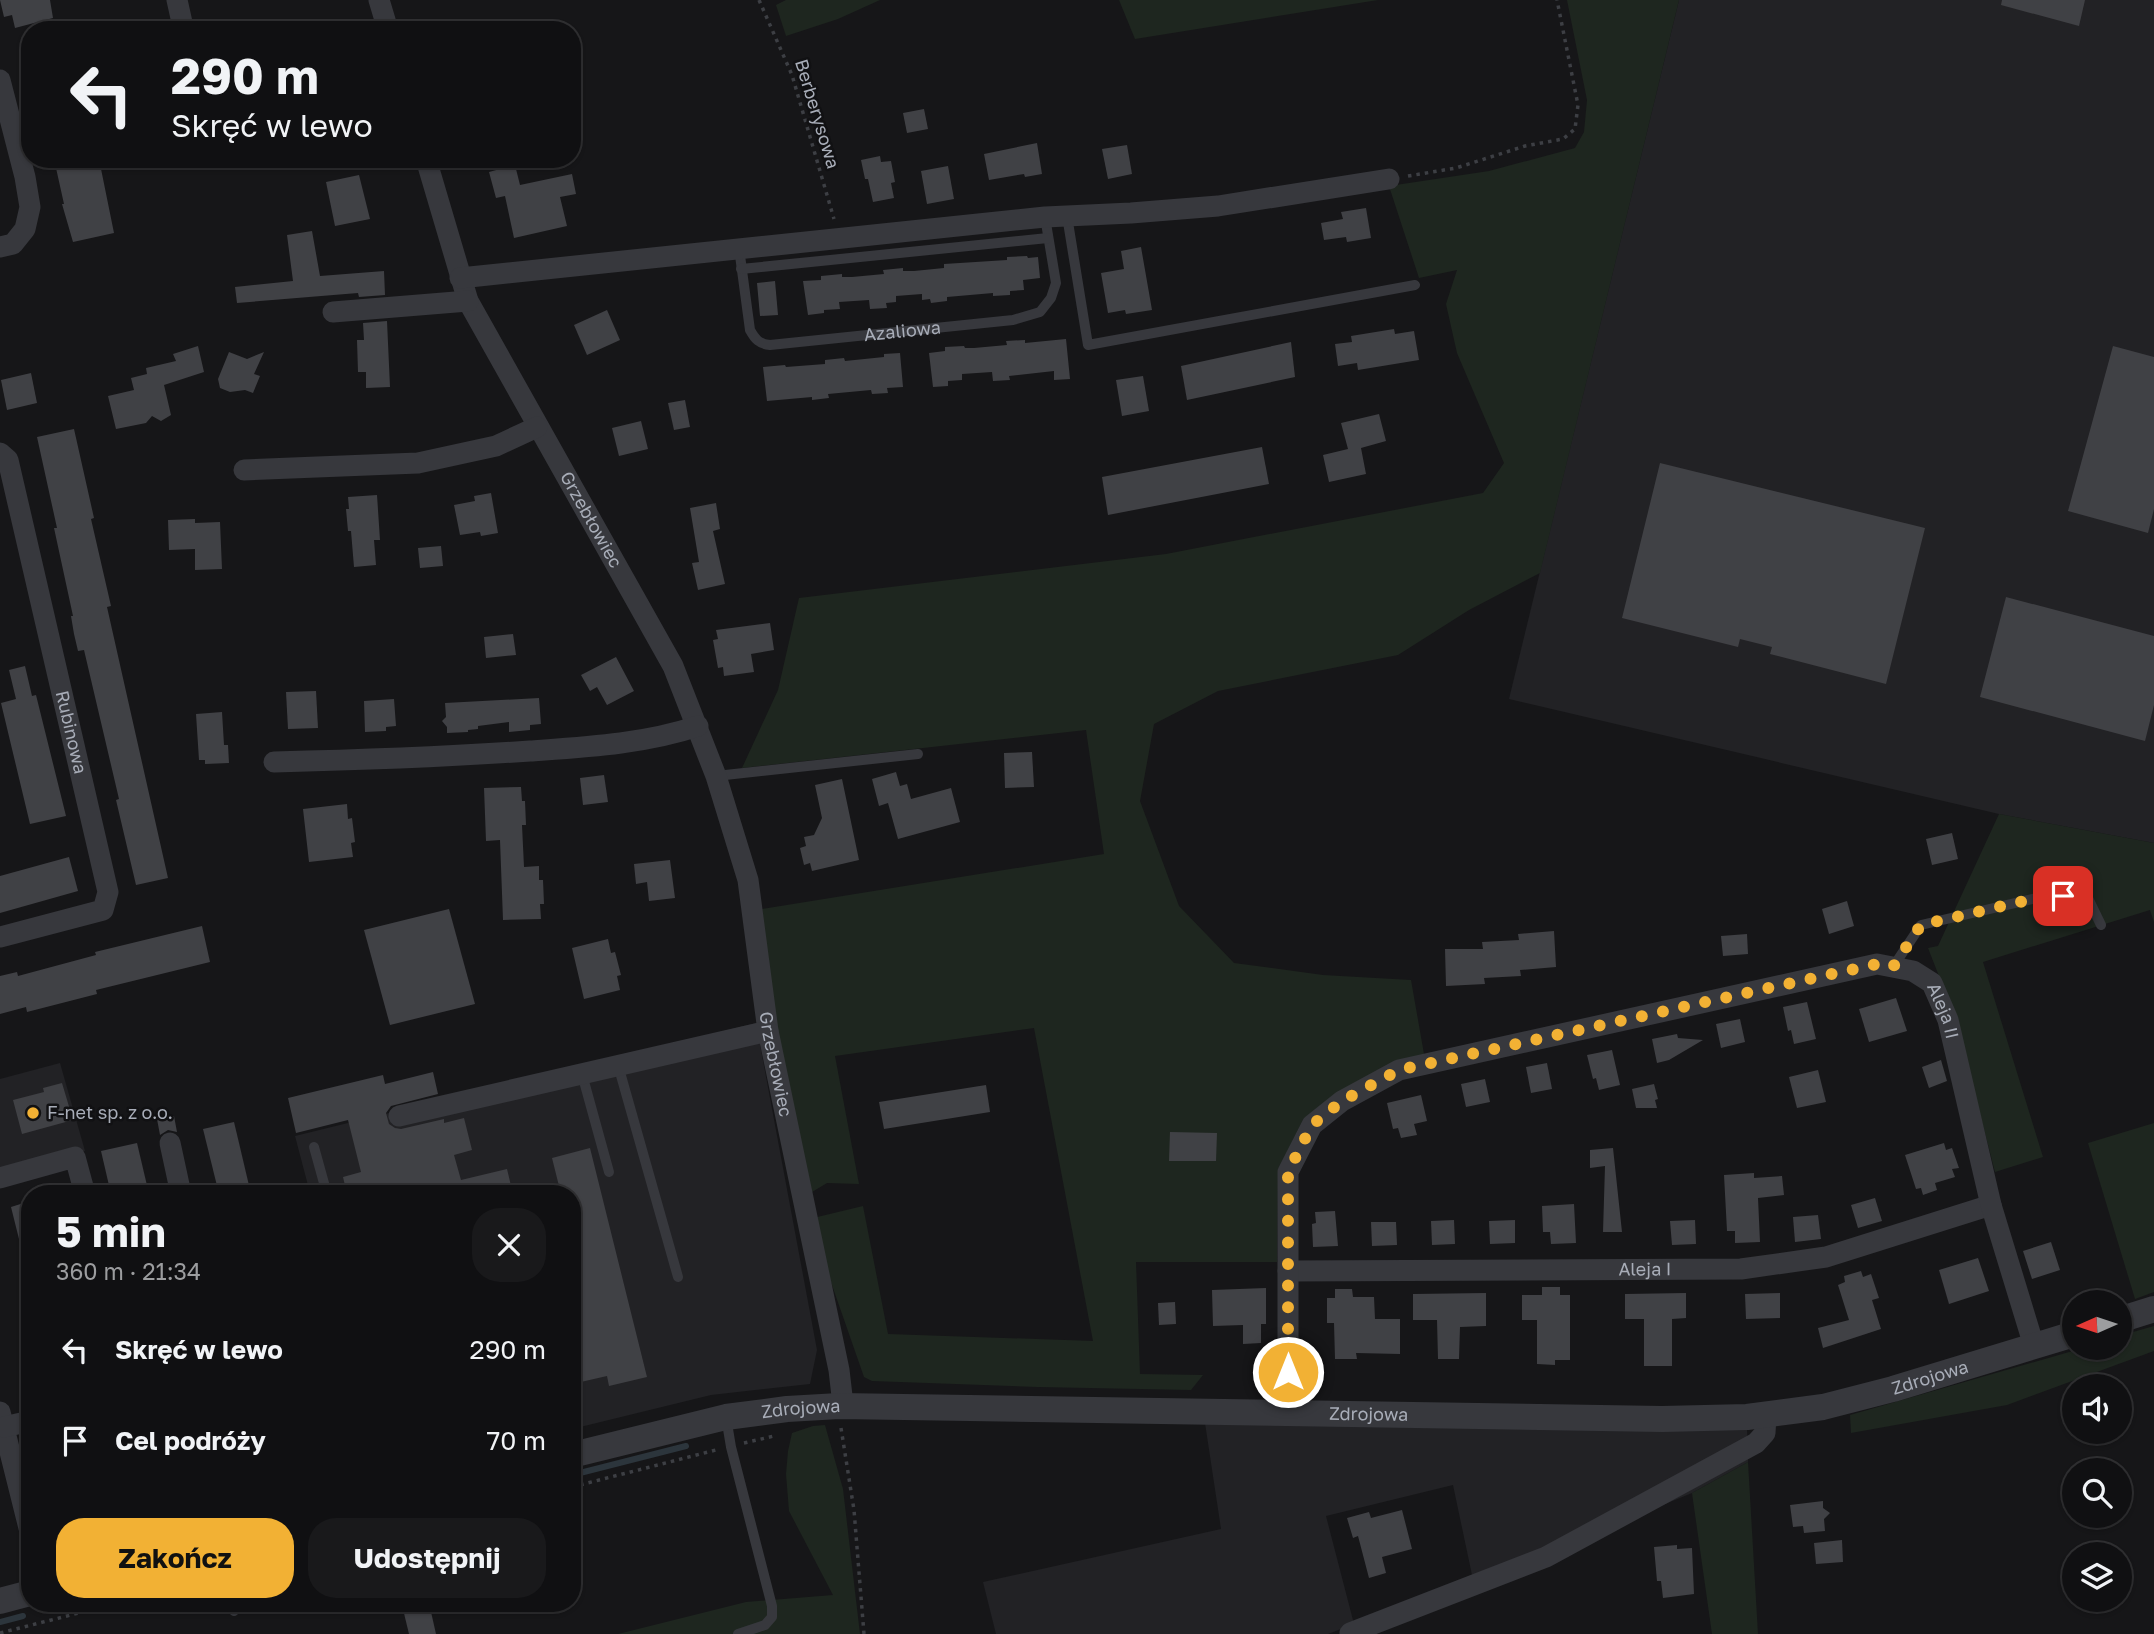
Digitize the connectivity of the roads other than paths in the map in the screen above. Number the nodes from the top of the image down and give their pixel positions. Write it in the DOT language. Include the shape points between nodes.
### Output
graph roads {
  1 [pos="177,0"];
  2 [pos="379,0"];
  3 [pos="182,21"];
  4 [pos="385,21"];
  5 [pos="0,80"];
  6 [pos="21,161"];
  7 [pos="23,168"];
  8 [pos="429,168"];
  9 [pos="1389,179"];
  10 [pos="1067,216"];
  11 [pos="1045,217"];
  12 [pos="1048,238"];
  13 [pos="0,247"];
  14 [pos="739,248"];
  15 [pos="741,269"];
  16 [pos="460,278"];
  17 [pos="1415,285"];
  18 [pos="468,301"];
  19 [pos="334,312"];
  20 [pos="537,427"];
  21 [pos="0,453"];
  22 [pos="244,470"];
  23 [pos="698,726"];
  24 [pos="918,754"];
  25 [pos="274,762"];
  26 [pos="716,776"];
  27 [pos="2101,925"];
  28 [pos="0,937"];
  29 [pos="1893,967"];
  30 [pos="768,1031"];
  31 [pos="618,1065"];
  32 [pos="582,1073"];
  33 [pos="399,1116"];
  34 [pos="170,1143"];
  35 [pos="314,1147"];
  36 [pos="609,1172"];
  37 [pos="0,1178"];
  38 [pos="83,1185"];
  39 [pos="179,1185"];
  40 [pos="325,1185"];
  41 [pos="1992,1205"];
  42 [pos="1288,1270"];
  43 [pos="678,1278"];
  44 [pos="2154,1310"];
  45 [pos="2132,1316"];
  46 [pos="2062,1338"];
  47 [pos="2034,1346"];
  48 [pos="839,1406"];
  49 [pos="1288,1413"];
  50 [pos="1766,1416"];
  51 [pos="726,1417"];
  52 [pos="2,1419"];
  53 [pos="21,1420"];
  54 [pos="581,1453"];
  55 [pos="21,1496"];
  56 [pos="21,1595"];
  57 [pos="0,1601"];
  58 [pos="1350,1633"];
  59 [pos="738,1634"];
  1 -- 3 [label="street"];
  2 -- 4 [label="street"];
  5 -- 6 [label="street"];
  7 -- 13 [label="street" via="30,207 25,229 13,244"];
  8 -- 16 [label="street, Grzebłowiec"];
  9 -- 10 [label="street" via="1218,206"];
  10 -- 11 [label="street"];
  10 -- 17 [label="lane" via="1088,345"];
  11 -- 12 [label="lane, Azaliowa"];
  11 -- 14 [label="street"];
  12 -- 15 [label="lane"];
  12 -- 15 [label="lane, Azaliowa" via="1056,283 1040,312 959,326 762,344 750,330"];
  14 -- 15 [label="lane, Azaliowa"];
  14 -- 16 [label="street"];
  16 -- 18 [label="street, Grzebłowiec"];
  18 -- 19 [label="street"];
  18 -- 20 [label="street, Grzebłowiec"];
  20 -- 22 [label="street" via="496,446 418,463"];
  20 -- 23 [label="street, Grzebłowiec" via="673,666"];
  21 -- 28 [label="street, Rubinowa" via="8,460 108,892 103,910"];
  23 -- 25 [label="street" via="669,736 572,748"];
  23 -- 26 [label="street, Grzebłowiec"];
  24 -- 26 [label="lane"];
  26 -- 30 [label="street, Grzebłowiec" via="748,880"];
  27 -- 29 [label="lane" via="2086,894 2041,897 1921,925"];
  29 -- 41 [label="street, Aleja II" via="1913,971 1932,983 1948,1020"];
  29 -- 42 [label="street, Aleja II" via="1877,964 1399,1070 1342,1101 1312,1125 1288,1172"];
  30 -- 31 [label="street"];
  30 -- 48 [label="street, Grzebłowiec" via="839,1370"];
  31 -- 32 [label="street"];
  31 -- 43 [label="lane"];
  32 -- 33 [label="street"];
  32 -- 36 [label="lane"];
  34 -- 39 [label="street"];
  35 -- 40 [label="lane"];
  37 -- 38 [label="street" via="75,1157"];
  41 -- 42 [label="street, Aleja I" via="1826,1257 1741,1269"];
  41 -- 47 [label="street, Aleja II"];
  42 -- 49 [label="street, Aleja II"];
  44 -- 45 [label="street"];
  46 -- 47 [label="street, Zdrojowa"];
  47 -- 50 [label="street, Zdrojowa" via="1851,1400"];
  48 -- 49 [label="street, Zdrojowa"];
  48 -- 51 [label="street, Zdrojowa"];
  49 -- 50 [label="street, Zdrojowa" via="1662,1419"];
  50 -- 58 [label="street" via="1765,1433 1749,1448 1546,1558"];
  51 -- 54 [label="street, Zdrojowa"];
  51 -- 59 [label="lane" via="772,1606 772,1617 765,1625"];
  52 -- 53 [label="street"];
  52 -- 55 [label="street"];
  56 -- 57 [label="street"];
}
